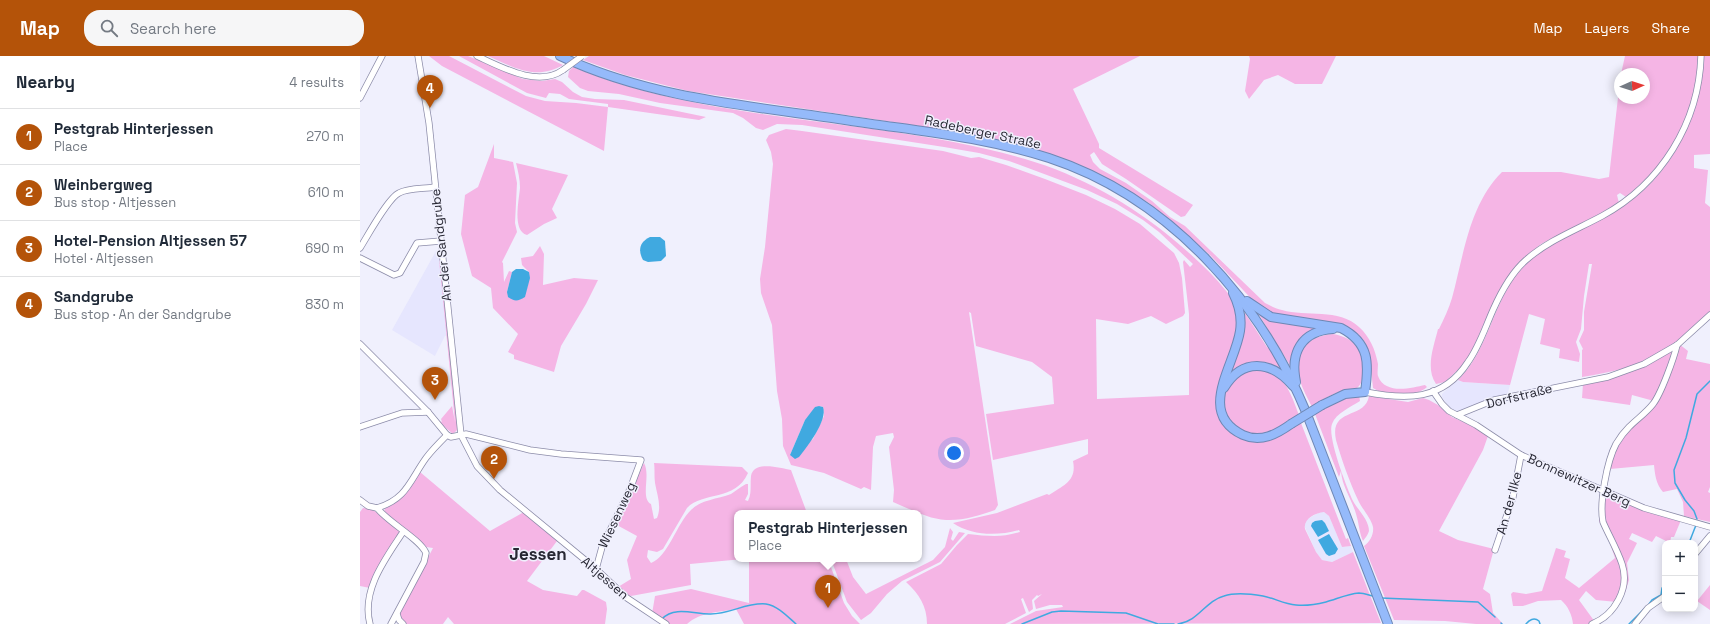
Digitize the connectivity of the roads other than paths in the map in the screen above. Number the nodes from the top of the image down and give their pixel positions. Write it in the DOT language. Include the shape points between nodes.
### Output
graph roads {
  1 [pos="382,56"];
  2 [pos="418,56"];
  3 [pos="477,56"];
  4 [pos="560,56"];
  5 [pos="582,56"];
  6 [pos="1701,56"];
  7 [pos="360,98"];
  8 [pos="435,187"];
  9 [pos="441,241"];
  10 [pos="360,248"];
  11 [pos="360,258"];
  12 [pos="398,275"];
  13 [pos="401,282"];
  14 [pos="1228,283"];
  15 [pos="1236,293"];
  16 [pos="1710,315"];
  17 [pos="1346,330"];
  18 [pos="1677,345"];
  19 [pos="361,348"];
  20 [pos="1434,391"];
  21 [pos="1298,392"];
  22 [pos="1365,392"];
  23 [pos="1220,395"];
  24 [pos="428,412"];
  25 [pos="1457,415"];
  26 [pos="360,427"];
  27 [pos="447,435"];
  28 [pos="461,435"];
  29 [pos="1522,455"];
  30 [pos="1604,491"];
  31 [pos="360,500"];
  32 [pos="377,508"];
  33 [pos="1710,527"];
  34 [pos="403,532"];
  35 [pos="1710,536"];
  36 [pos="1496,550"];
  37 [pos="1698,550"];
  38 [pos="596,569"];
  39 [pos="1662,598"];
  40 [pos="397,614"];
  41 [pos="370,624"];
  42 [pos="391,624"];
  43 [pos="403,624"];
  44 [pos="666,624"];
  45 [pos="1388,624"];
  46 [pos="1592,624"];
  47 [pos="1635,624"];
  1 -- 7 [label="street"];
  2 -- 8 [label="street, An der Sandgrube" via="429,123"];
  3 -- 5 [label="street, bridge" via="507,70 533,76 552,75 564,70"];
  4 -- 14 [label="highway, Radeberger Straße" via="651,88 689,97 965,138 1003,145 1048,158 1092,176 1155,214 1191,244"];
  6 -- 20 [label="street" via="1699,81 1691,110 1680,136 1661,167 1621,204 1555,239 1525,261 1500,296 1469,361 1455,378"];
  8 -- 9 [label="street, An der Sandgrube"];
  8 -- 10 [label="street" via="399,193 393,197"];
  9 -- 12 [label="street" via="417,243"];
  9 -- 28 [label="street, An der Sandgrube"];
  11 -- 12 [label="street"];
  12 -- 13 [label="street"];
  14 -- 15 [label="highway"];
  14 -- 23 [label="highway" via="1237,302 1241,323"];
  15 -- 17 [label="highway" via="1271,317"];
  15 -- 21 [label="highway" via="1275,349"];
  16 -- 18 [label="street"];
  17 -- 21 [label="highway" via="1317,332 1298,347 1294,365"];
  17 -- 22 [label="highway" via="1356,338 1365,353"];
  18 -- 25 [label="street, Dorfstraße" via="1644,364 1608,377 1494,400"];
  18 -- 30 [label="street" via="1657,399 1616,444"];
  19 -- 24 [label="street"];
  20 -- 22 [label="street" via="1407,398"];
  20 -- 25 [label="street, Bonnewitzer Berg" via="1442,404"];
  21 -- 23 [label="highway" via="1275,370 1254,366 1234,374"];
  21 -- 45 [label="highway"];
  22 -- 23 [label="highway, bridge" via="1345,394 1265,438 1248,437 1227,423 1222,412"];
  24 -- 26 [label="street" via="402,414"];
  24 -- 27 [label="street"];
  25 -- 29 [label="street, Bonnewitzer Berg"];
  27 -- 28 [label="street"];
  27 -- 32 [label="street" via="426,458 407,490"];
  28 -- 38 [label="street, Altjessen" via="477,466 500,490"];
  28 -- 38 [label="street, Wiesenweg" via="466,434 530,450 641,460 602,547"];
  29 -- 30 [label="street, Bonnewitzer Berg"];
  29 -- 36 [label="street, An der Ilke" via="1513,497"];
  30 -- 33 [label="street, Bonnewitzer Berg" via="1650,510"];
  30 -- 46 [label="street" via="1601,507 1603,522 1623,565 1624,577 1618,602 1609,613"];
  31 -- 32 [label="street" via="368,506"];
  32 -- 34 [label="street"];
  34 -- 40 [label="street" via="420,544 426,553 424,562"];
  34 -- 41 [label="street" via="376,576 369,600"];
  35 -- 37 [label="street"];
  38 -- 44 [label="street, Altjessen" via="627,598"];
  39 -- 47 [label="street" via="1648,608"];
  40 -- 42 [label="street"];
  40 -- 43 [label="street"];
}
